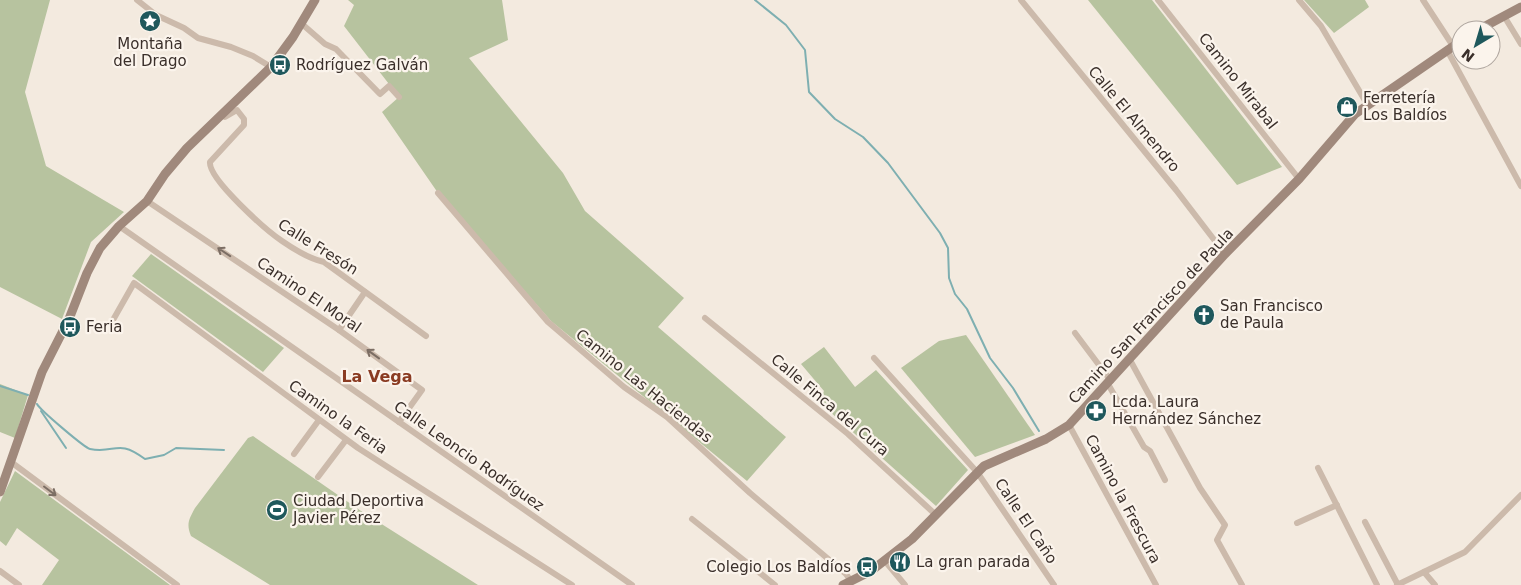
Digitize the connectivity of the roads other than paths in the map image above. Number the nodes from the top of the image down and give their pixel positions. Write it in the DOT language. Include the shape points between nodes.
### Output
graph roads {
  1 [pos="137,0"];
  2 [pos="316,0"];
  3 [pos="1021,0"];
  4 [pos="1158,0"];
  5 [pos="1299,0"];
  6 [pos="1423,0"];
  7 [pos="1521,7"];
  8 [pos="1504,16"];
  9 [pos="1497,20"];
  10 [pos="302,24"];
  11 [pos="1451,42"];
  12 [pos="1521,44"];
  13 [pos="1451,48"];
  14 [pos="271,67"];
  15 [pos="1465,70"];
  16 [pos="399,97"];
  17 [pos="1367,104"];
  18 [pos="222,114"];
  19 [pos="1299,178"];
  20 [pos="1521,186"];
  21 [pos="438,193"];
  22 [pos="148,200"];
  23 [pos="119,226"];
  24 [pos="1225,254"];
  25 [pos="365,292"];
  26 [pos="705,318"];
  27 [pos="113,320"];
  28 [pos="339,330"];
  29 [pos="1075,333"];
  30 [pos="426,336"];
  31 [pos="874,358"];
  32 [pos="1130,360"];
  33 [pos="1110,382"];
  34 [pos="319,420"];
  35 [pos="399,422"];
  36 [pos="1069,425"];
  37 [pos="346,440"];
  38 [pos="294,454"];
  39 [pos="11,462"];
  40 [pos="1318,468"];
  41 [pos="977,472"];
  42 [pos="318,476"];
  43 [pos="1165,480"];
  44 [pos="0,492"];
  45 [pos="1521,495"];
  46 [pos="1337,505"];
  47 [pos="936,514"];
  48 [pos="692,519"];
  49 [pos="1365,522"];
  50 [pos="1297,523"];
  51 [pos="885,561"];
  52 [pos="0,571"];
  53 [pos="1424,572"];
  54 [pos="847,583"];
  55 [pos="19,585"];
  56 [pos="177,585"];
  57 [pos="572,585"];
  58 [pos="632,585"];
  59 [pos="775,585"];
  60 [pos="905,585"];
  61 [pos="1054,585"];
  62 [pos="1156,585"];
  63 [pos="1242,585"];
  64 [pos="1377,585"];
  65 [pos="1398,585"];
  66 [pos="1435,585"];
  1 -- 14 [label="street" via="156,15 198,38 231,47"];
  2 -- 10 [label="main road"];
  3 -- 24 [label="street, Calle El Almendro"];
  4 -- 19 [label="street, Camino Mirabal"];
  5 -- 17 [label="street" via="1321,26"];
  6 -- 11 [label="street"];
  7 -- 8 [label="main road"];
  8 -- 9 [label="main road"];
  8 -- 12 [label="street"];
  10 -- 14 [label="main road"];
  10 -- 16 [label="street" via="336,49 380,94 389,86"];
  13 -- 17 [label="main road, Camino San Francisco de Paula"];
  14 -- 18 [label="main road"];
  15 -- 20 [label="street"];
  17 -- 19 [label="main road, Camino San Francisco de Paula" via="1344,125"];
  18 -- 22 [label="main road" via="175,162"];
  18 -- 25 [label="street, Calle Fresón" via="225,117 237,110 244,119 244,125 210,162 210,169 221,183 284,242 314,260 324,262"];
  19 -- 24 [label="main road, Camino San Francisco de Paula"];
  21 -- 54 [label="street, Camino Las Haciendas" via="548,322 624,387 666,417 846,574"];
  22 -- 23 [label="main road"];
  28 -- 22 [label="street, Camino El Moral, one-way"];
  23 -- 35 [label="street, Calle Leoncio Rodríguez"];
  23 -- 39 [label="main road" via="100,248 87,273 69,319 42,372"];
  24 -- 32 [label="main road, Camino San Francisco de Paula"];
  25 -- 28 [label="street"];
  25 -- 30 [label="street, Calle Fresón"];
  26 -- 47 [label="street, Calle Finca del Cura" via="848,434"];
  27 -- 34 [label="street, Camino la Feria" via="134,282"];
  35 -- 28 [label="street, Camino El Moral, one-way" via="422,390"];
  29 -- 33 [label="street"];
  31 -- 41 [label="street, Calle El Caño"];
  32 -- 33 [label="main road, Camino San Francisco de Paula"];
  32 -- 63 [label="street" via="1200,488 1225,525 1217,540"];
  33 -- 36 [label="main road, Camino San Francisco de Paula"];
  33 -- 43 [label="street"];
  34 -- 37 [label="street, Camino la Feria"];
  34 -- 38 [label="street"];
  35 -- 58 [label="street, Calle Leoncio Rodríguez"];
  36 -- 41 [label="main road, Camino San Francisco de Paula" via="1046,439 996,459"];
  36 -- 62 [label="street, Camino la Frescura"];
  37 -- 42 [label="street"];
  37 -- 57 [label="street, Camino la Feria"];
  39 -- 44 [label="main road"];
  39 -- 56 [label="street, one-way"];
  40 -- 46 [label="street"];
  41 -- 47 [label="main road, Camino San Francisco de Paula"];
  41 -- 61 [label="street, Calle El Caño"];
  45 -- 53 [label="street" via="1465,552"];
  46 -- 50 [label="street"];
  46 -- 64 [label="street"];
  47 -- 51 [label="main road, Camino San Francisco de Paula"];
  48 -- 59 [label="street"];
  49 -- 65 [label="street"];
  51 -- 54 [label="main road, Camino San Francisco de Paula"];
  51 -- 60 [label="street"];
  52 -- 55 [label="street"];
  53 -- 65 [label="street"];
  53 -- 66 [label="street"];
}
